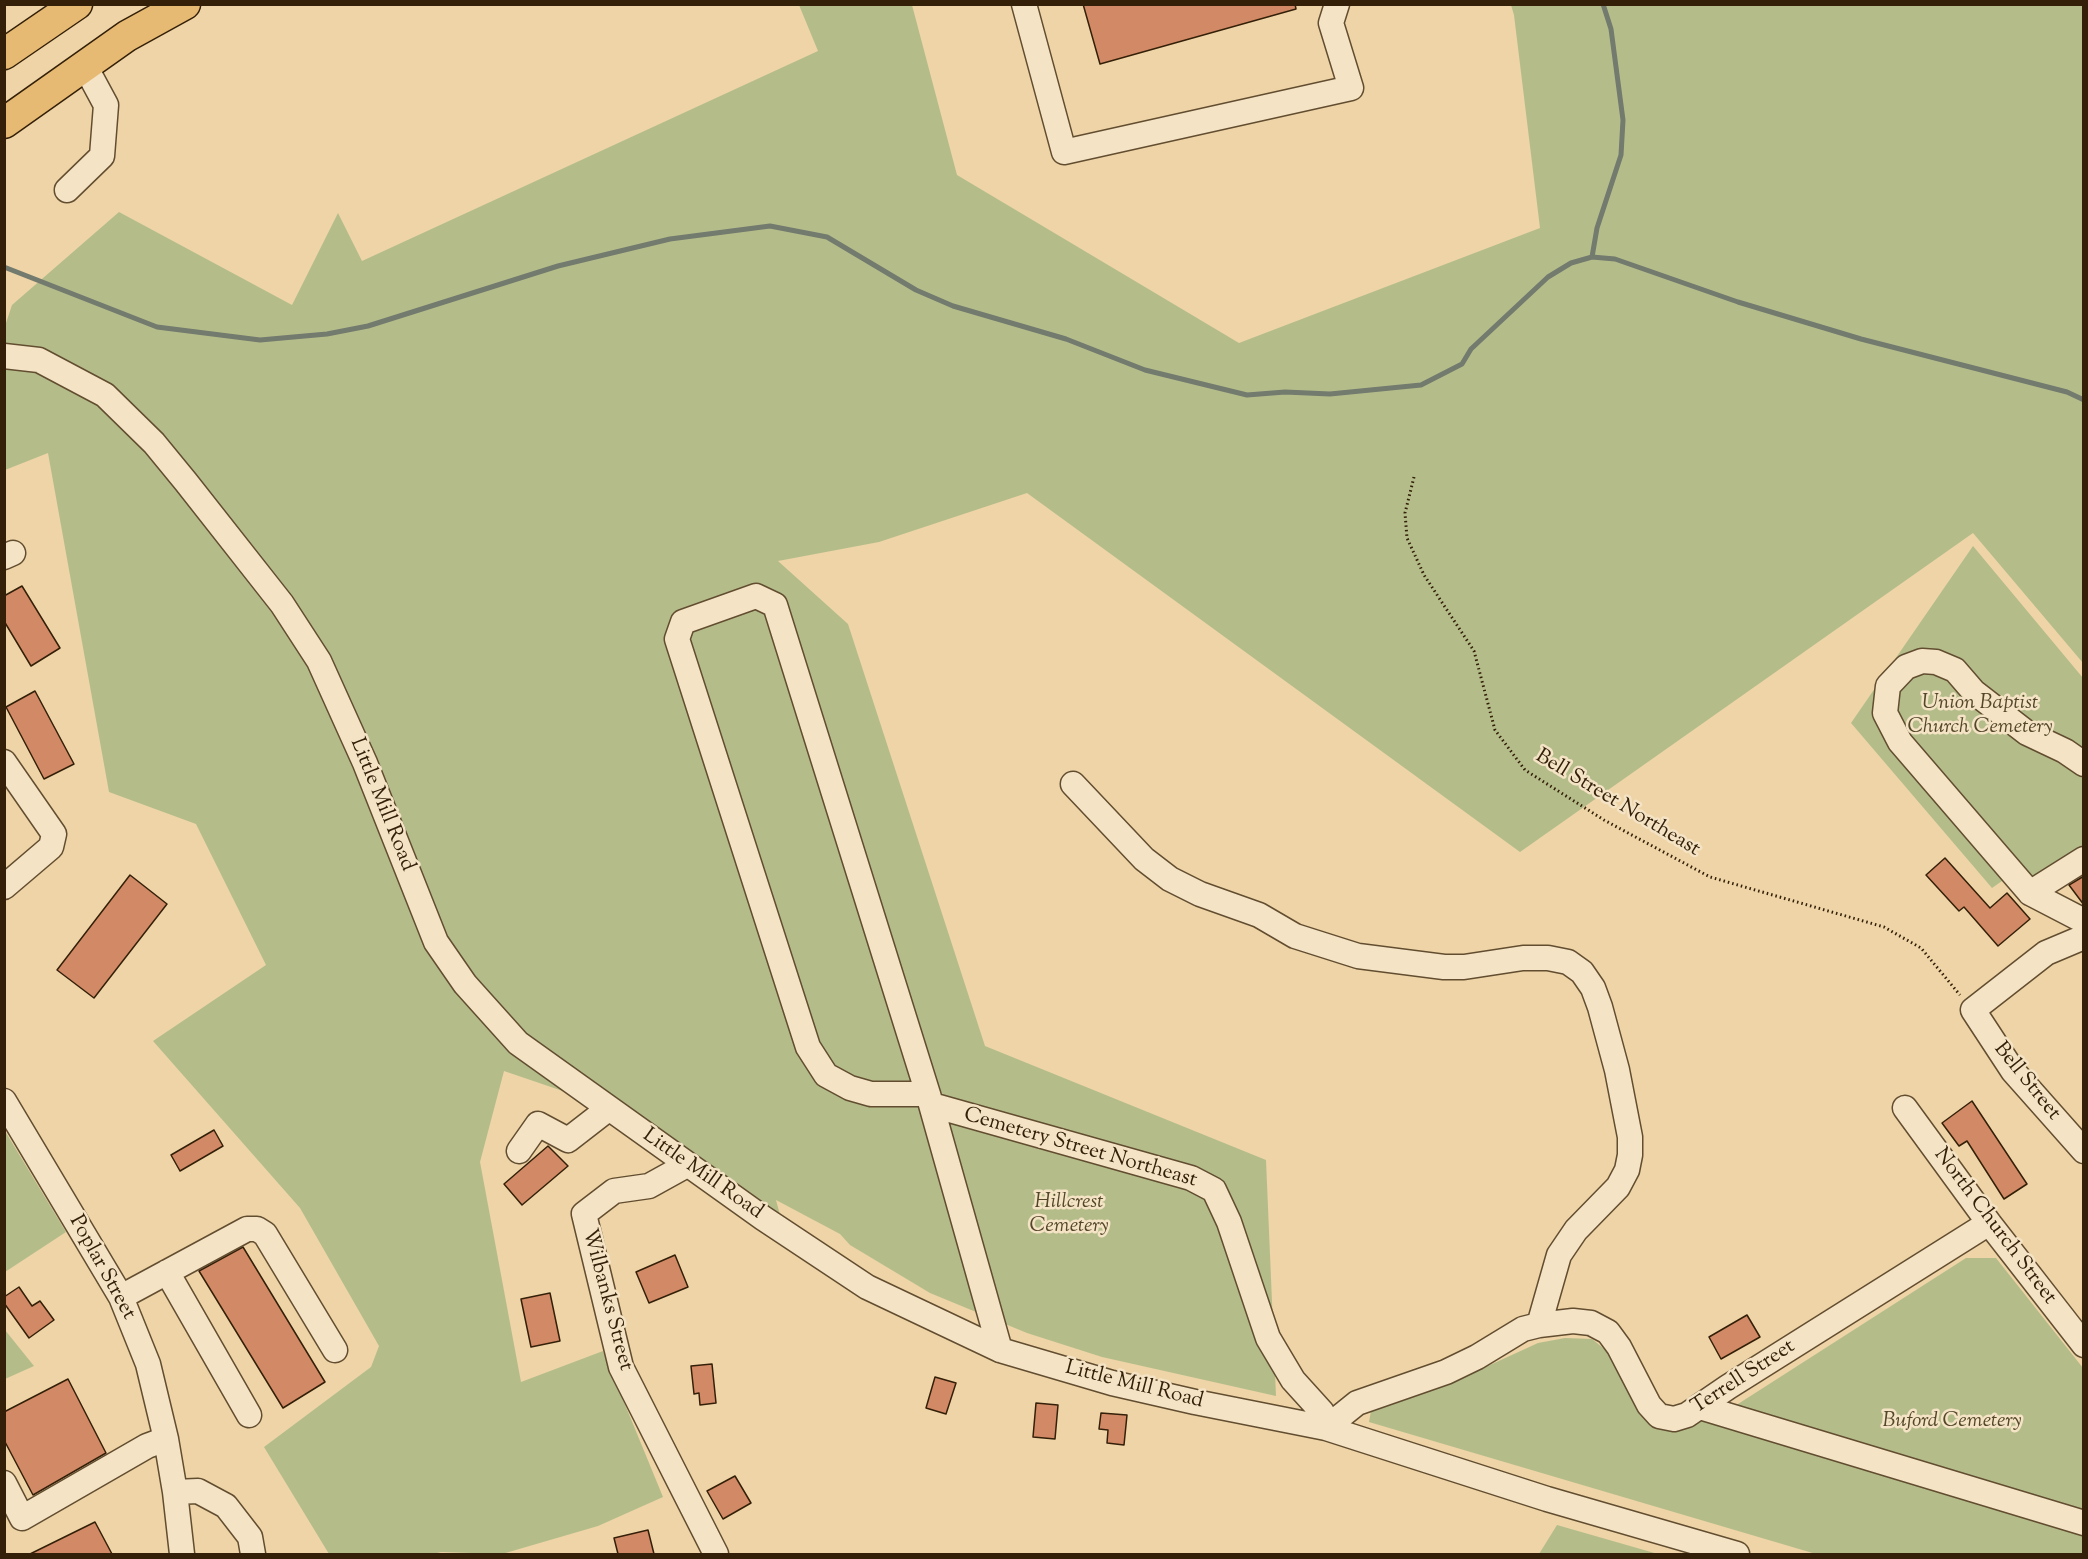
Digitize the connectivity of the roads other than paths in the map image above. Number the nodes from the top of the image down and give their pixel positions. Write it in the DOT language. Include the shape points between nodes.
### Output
graph roads {
  1 [pos="77,4"];
  2 [pos="185,4"];
  3 [pos="1024,4"];
  4 [pos="1337,4"];
  5 [pos="4,54"];
  6 [pos="85,66"];
  7 [pos="4,123"];
  8 [pos="67,190"];
  9 [pos="4,356"];
  10 [pos="4,762"];
  11 [pos="2084,764"];
  12 [pos="1073,784"];
  13 [pos="2084,859"];
  14 [pos="4,887"];
  15 [pos="2030,893"];
  16 [pos="2084,921"];
  17 [pos="2084,936"];
  18 [pos="930,1100"];
  19 [pos="4,1101"];
  20 [pos="608,1108"];
  21 [pos="1905,1108"];
  22 [pos="519,1151"];
  23 [pos="2084,1151"];
  24 [pos="687,1165"];
  25 [pos="1989,1223"];
  26 [pos="167,1272"];
  27 [pos="121,1297"];
  28 [pos="1539,1324"];
  29 [pos="2084,1345"];
  30 [pos="335,1350"];
  31 [pos="1000,1350"];
  32 [pos="1700,1407"];
  33 [pos="249,1415"];
  34 [pos="1326,1428"];
  35 [pos="166,1440"];
  36 [pos="4,1483"];
  37 [pos="175,1492"];
  38 [pos="2084,1523"];
  39 [pos="182,1554"];
  40 [pos="253,1554"];
  41 [pos="716,1554"];
  42 [pos="1737,1554"];
  1 -- 5 [label="main road"];
  2 -- 6 [label="main road" via="127,36"];
  3 -- 4 [label="street" via="1064,152 1351,88 1332,23"];
  6 -- 7 [label="main road"];
  6 -- 8 [label="street" via="106,105 102,156"];
  9 -- 20 [label="street, Little Mill Road" via="39,360 105,394 186,482 282,604 319,661 436,942 465,984 518,1043"];
  10 -- 14 [label="street" via="54,834 51,847"];
  11 -- 15 [label="street" via="2027,733 1974,692 1955,670 1936,662 1922,661 1906,667 1888,686 1885,713 1900,742"];
  12 -- 28 [label="street" via="1144,859 1170,879 1259,915 1295,936 1359,956 1444,967 1548,958 1568,962 1582,972 1593,988 1617,1070 1630,1155 1618,1187 1576,1230 1559,1255"];
  13 -- 15 [label="street"];
  15 -- 16 [label="street"];
  17 -- 23 [label="street, Bell Street" via="2046,953 1973,1010 2013,1071"];
  18 -- 18 [label="street, Cemetery Street Northeast" via="775,605 756,596 683,622 677,639 808,1047 826,1076 850,1088"];
  18 -- 31 [label="street"];
  18 -- 34 [label="street, Cemetery Street Northeast" via="1191,1178 1214,1190 1229,1222 1268,1338 1293,1380 1322,1412"];
  19 -- 27 [label="street, Poplar Street"];
  20 -- 22 [label="street" via="568,1140 538,1124"];
  20 -- 24 [label="street, Little Mill Road"];
  21 -- 25 [label="street, North Church Street"];
  24 -- 31 [label="street, Little Mill Road" via="867,1287"];
  24 -- 41 [label="street, Wilbanks Street" via="650,1186 614,1191 584,1214 621,1367"];
  25 -- 29 [label="street, North Church Street"];
  25 -- 32 [label="street, Terrell Street"];
  26 -- 27 [label="street"];
  26 -- 30 [label="street" via="247,1229 256,1229 265,1234"];
  26 -- 33 [label="street"];
  27 -- 35 [label="street, Poplar Street" via="148,1364"];
  28 -- 32 [label="street, Terrell Street" via="1591,1323 1608,1332 1659,1416 1674,1419"];
  28 -- 34 [label="street, Terrell Street" via="1446,1372 1357,1402"];
  31 -- 34 [label="street, Little Mill Road" via="1112,1383"];
  32 -- 38 [label="street"];
  34 -- 42 [label="street, Little Mill Road" via="1547,1499"];
  35 -- 36 [label="street" via="147,1446 22,1518"];
  35 -- 37 [label="street, Poplar Street"];
  37 -- 39 [label="street, Poplar Street"];
  37 -- 40 [label="street" via="198,1491 226,1506 250,1537"];
}
